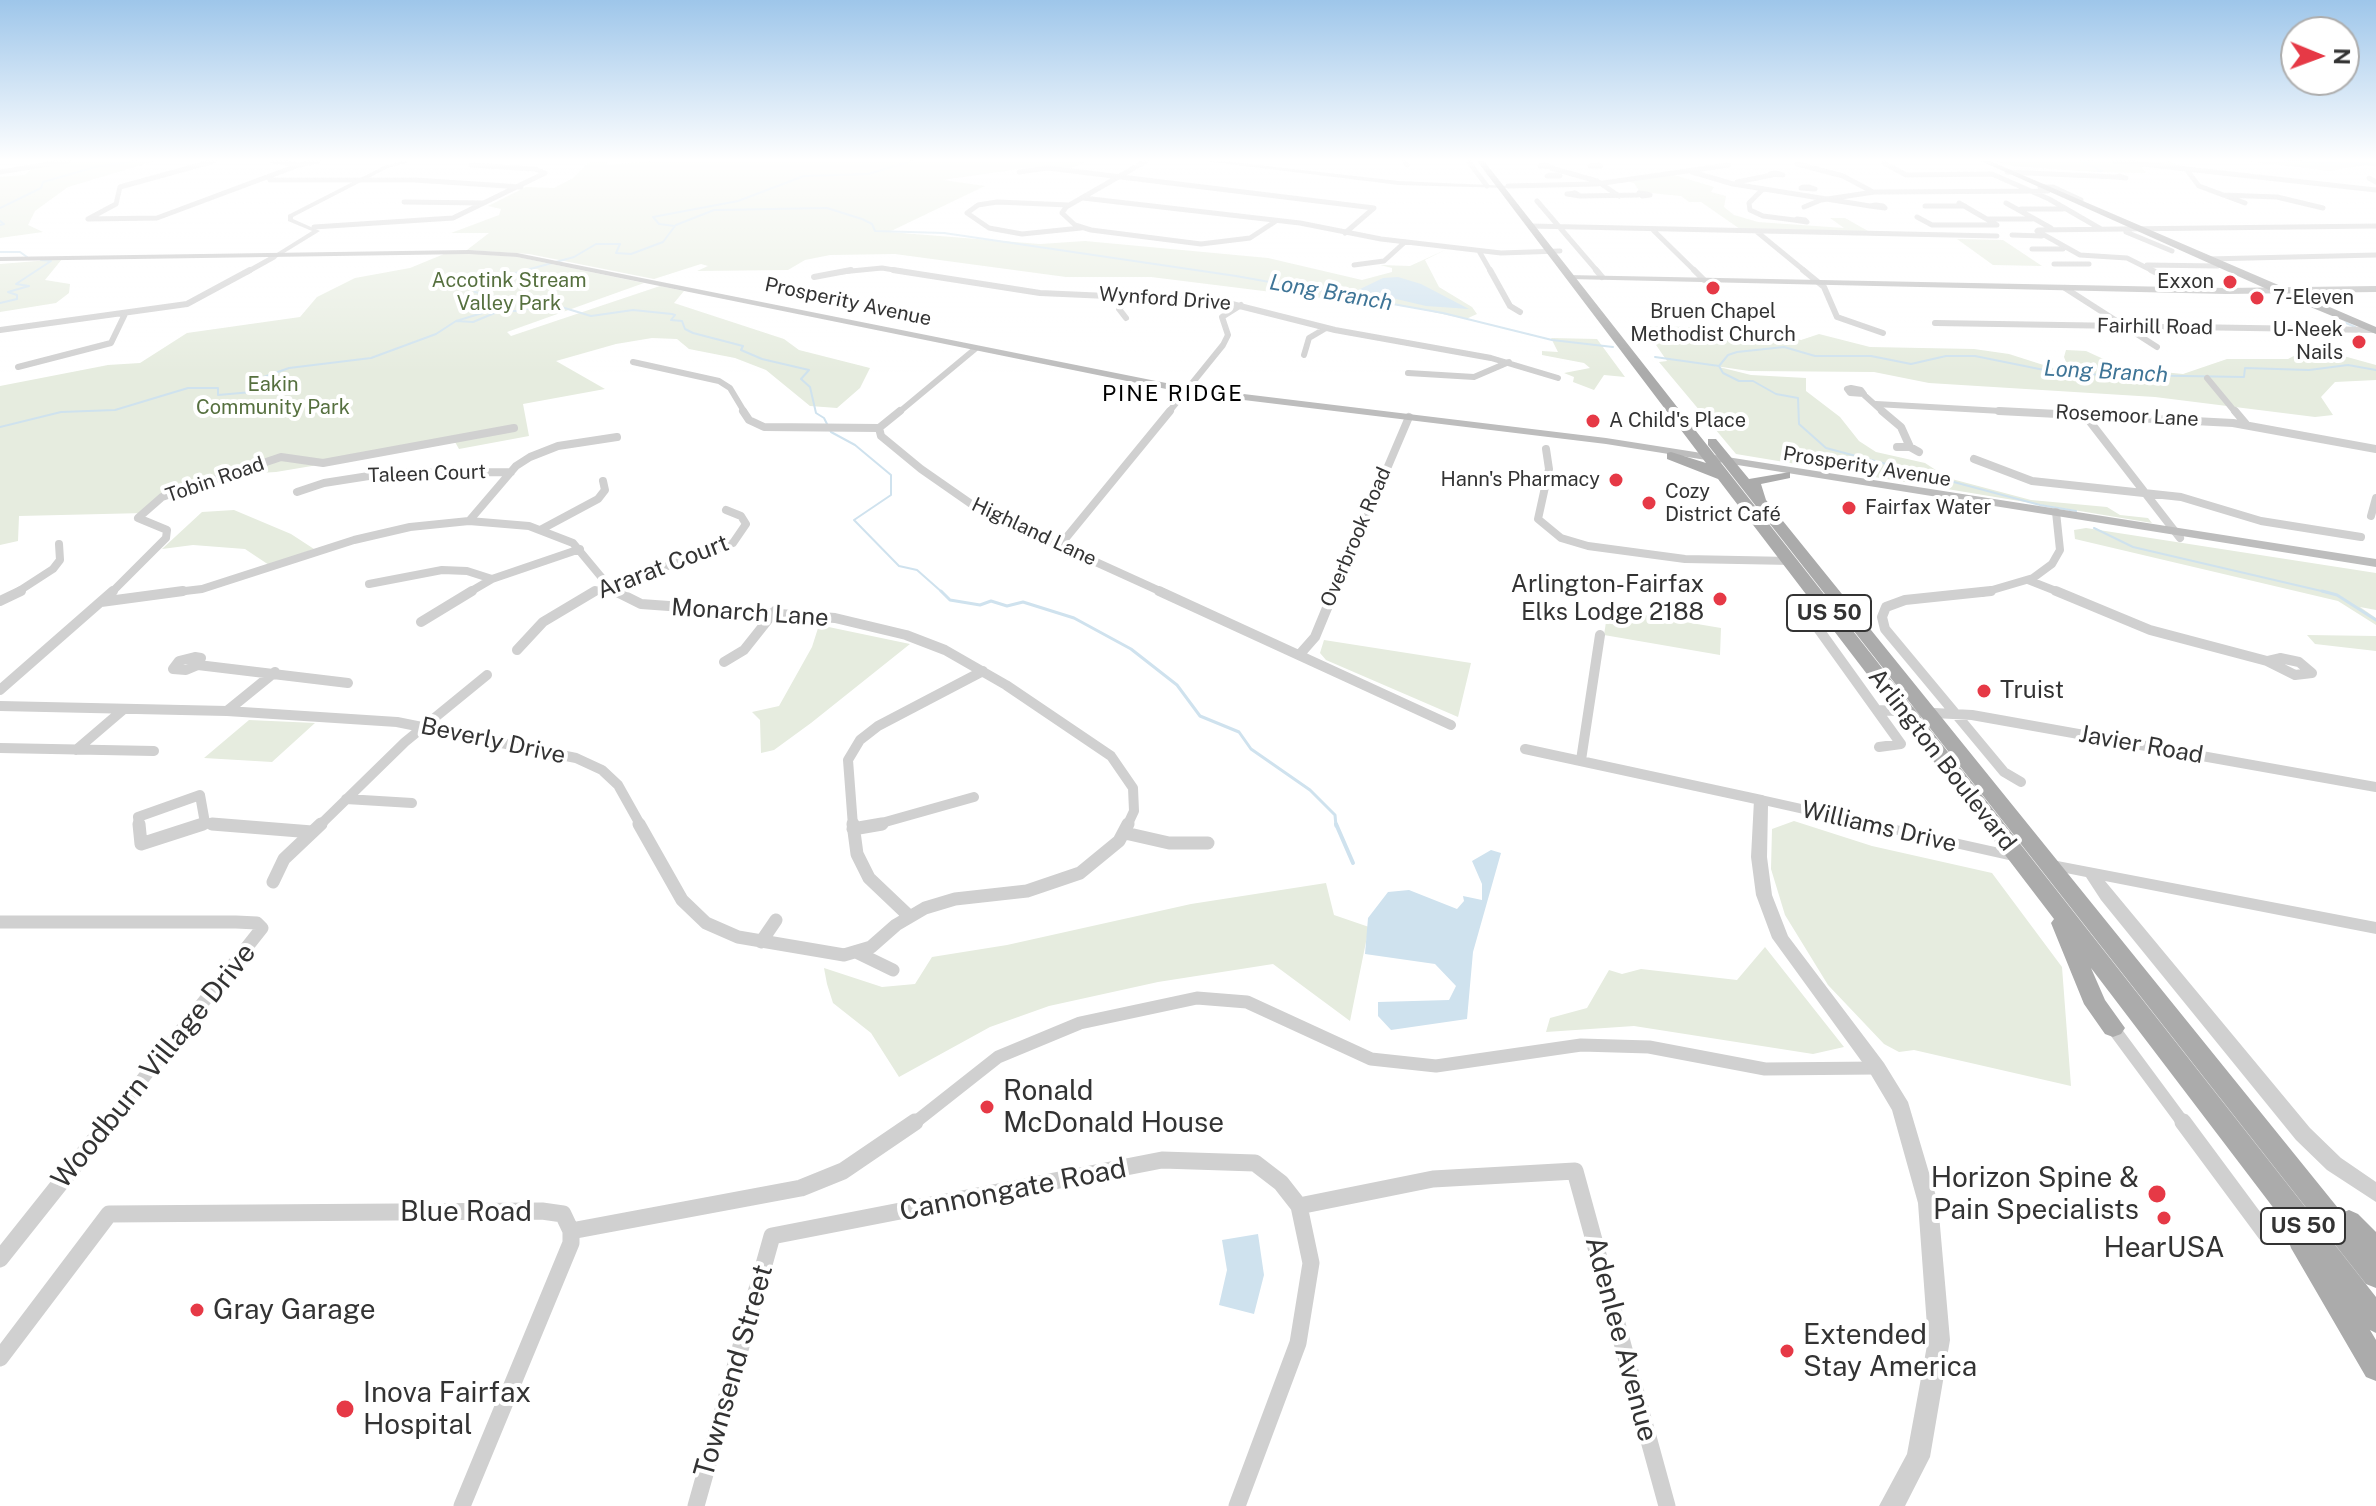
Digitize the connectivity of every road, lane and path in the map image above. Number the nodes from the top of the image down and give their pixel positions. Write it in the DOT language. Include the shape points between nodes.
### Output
graph roads {
  1 [pos="317,231"];
  2 [pos="1007,231"];
  3 [pos="1063,231"];
  4 [pos="1108,231"];
  5 [pos="1260,231"];
  6 [pos="1335,231"];
  7 [pos="1540,231"];
  8 [pos="1564,231"];
  9 [pos="1654,231"];
  10 [pos="1756,231"];
  11 [pos="1769,231"];
  12 [pos="2039,231"];
  13 [pos="2111,231"];
  14 [pos="2171,231"];
  15 [pos="2125,232"];
  16 [pos="2143,232"];
  17 [pos="1345,233"];
  18 [pos="2012,235"];
  19 [pos="1997,236"];
  20 [pos="2042,236"];
  21 [pos="1405,242"];
  22 [pos="2032,249"];
  23 [pos="2066,249"];
  24 [pos="2175,249"];
  25 [pos="1479,251"];
  26 [pos="1555,251"];
  27 [pos="2080,255"];
  28 [pos="2376,255"];
  29 [pos="274,257"];
  30 [pos="0,259"];
  31 [pos="2208,259"];
  32 [pos="2054,264"];
  33 [pos="2089,264"];
  34 [pos="1354,265"];
  35 [pos="2143,265"];
  36 [pos="2219,266"];
  37 [pos="2098,269"];
  38 [pos="2155,272"];
  39 [pos="814,277"];
  40 [pos="1576,277"];
  41 [pos="1602,277"];
  42 [pos="1704,280"];
  43 [pos="1820,284"];
  44 [pos="2065,288"];
  45 [pos="2376,289"];
  46 [pos="2282,292"];
  47 [pos="1045,293"];
  48 [pos="1129,297"];
  49 [pos="1034,304"];
  50 [pos="1241,305"];
  51 [pos="1520,312"];
  52 [pos="125,314"];
  53 [pos="1126,318"];
  54 [pos="1935,323"];
  55 [pos="2123,326"];
  56 [pos="1326,328"];
  57 [pos="0,330"];
  58 [pos="2375,331"];
  59 [pos="1883,333"];
  60 [pos="111,343"];
  61 [pos="123,343"];
  62 [pos="2157,347"];
  63 [pos="975,349"];
  64 [pos="1304,355"];
  65 [pos="633,362"];
  66 [pos="1509,362"];
  67 [pos="18,367"];
  68 [pos="1408,373"];
  69 [pos="1558,378"];
  70 [pos="2207,378"];
  71 [pos="1186,390"];
  72 [pos="1863,394"];
  73 [pos="1876,404"];
  74 [pos="2084,414"];
  75 [pos="1409,417"];
  76 [pos="2246,424"];
  77 [pos="514,428"];
  78 [pos="879,428"];
  79 [pos="1542,433"];
  80 [pos="1693,436"];
  81 [pos="617,437"];
  82 [pos="1569,440"];
  83 [pos="1897,447"];
  84 [pos="1910,447"];
  85 [pos="1546,449"];
  86 [pos="2376,449"];
  87 [pos="1919,452"];
  88 [pos="1671,453"];
  89 [pos="1974,459"];
  90 [pos="1720,461"];
  91 [pos="511,472"];
  92 [pos="1785,475"];
  93 [pos="603,481"];
  94 [pos="1729,484"];
  95 [pos="297,492"];
  96 [pos="2146,493"];
  97 [pos="2376,498"];
  98 [pos="1760,502"];
  99 [pos="726,510"];
  100 [pos="2057,516"];
  101 [pos="2371,516"];
  102 [pos="469,521"];
  103 [pos="542,529"];
  104 [pos="2178,535"];
  105 [pos="2361,537"];
  106 [pos="59,544"];
  107 [pos="1061,544"];
  108 [pos="580,549"];
  109 [pos="1789,561"];
  110 [pos="1808,561"];
  111 [pos="2376,563"];
  112 [pos="2376,570"];
  113 [pos="492,579"];
  114 [pos="2028,580"];
  115 [pos="369,584"];
  116 [pos="608,585"];
  117 [pos="0,601"];
  118 [pos="101,602"];
  119 [pos="775,611"];
  120 [pos="1832,616"];
  121 [pos="421,622"];
  122 [pos="1600,635"];
  123 [pos="517,650"];
  124 [pos="1300,654"];
  125 [pos="2267,661"];
  126 [pos="724,662"];
  127 [pos="198,665"];
  128 [pos="983,671"];
  129 [pos="275,672"];
  130 [pos="487,675"];
  131 [pos="348,683"];
  132 [pos="0,690"];
  133 [pos="0,706"];
  134 [pos="124,709"];
  135 [pos="1877,710"];
  136 [pos="227,711"];
  137 [pos="1905,711"];
  138 [pos="1930,712"];
  139 [pos="1955,713"];
  140 [pos="1451,725"];
  141 [pos="423,726"];
  142 [pos="1879,747"];
  143 [pos="0,748"];
  144 [pos="1525,749"];
  145 [pos="76,750"];
  146 [pos="154,751"];
  147 [pos="1581,760"];
  148 [pos="2021,782"];
  149 [pos="2376,787"];
  150 [pos="974,797"];
  151 [pos="346,799"];
  152 [pos="1761,800"];
  153 [pos="412,803"];
  154 [pos="205,823"];
  155 [pos="853,829"];
  156 [pos="312,832"];
  157 [pos="1125,833"];
  158 [pos="1208,843"];
  159 [pos="2017,857"];
  160 [pos="2052,865"];
  161 [pos="2091,872"];
  162 [pos="273,882"];
  163 [pos="2058,909"];
  164 [pos="909,916"];
  165 [pos="776,920"];
  166 [pos="0,922"];
  167 [pos="2376,928"];
  168 [pos="761,942"];
  169 [pos="858,953"];
  170 [pos="893,970"];
  171 [pos="2113,1028"];
  172 [pos="1877,1068"];
  173 [pos="2235,1094"];
  174 [pos="2230,1133"];
  175 [pos="2376,1193"];
  176 [pos="1299,1206"];
  177 [pos="571,1231"];
  178 [pos="2266,1234"];
  179 [pos="772,1236"];
  180 [pos="2376,1251"];
  181 [pos="0,1259"];
  182 [pos="2376,1275"];
  183 [pos="2376,1319"];
  184 [pos="0,1358"];
  185 [pos="2376,1367"];
  186 [pos="462,1506"];
  187 [pos="696,1506"];
  188 [pos="1237,1506"];
  189 [pos="1667,1506"];
  190 [pos="1891,1506"];
  1 -- 29 [label="street"];
  2 -- 3 [label="street"];
  4 -- 5 [label="street" via="1212,244"];
  6 -- 17 [label="street"];
  7 -- 26 [label="main road, Arlington Boulevard / US 50"];
  8 -- 41 [label="street"];
  9 -- 42 [label="street"];
  10 -- 43 [label="street"];
  11 -- 19 [label="street"];
  12 -- 20 [label="street"];
  13 -- 15 [label="street"];
  14 -- 16 [label="street"];
  15 -- 16 [label="street"];
  15 -- 24 [label="street"];
  16 -- 24 [label="main road"];
  17 -- 21 [label="street"];
  18 -- 20 [label="street"];
  20 -- 23 [label="street"];
  21 -- 25 [label="street"];
  21 -- 34 [label="street" via="1384,261"];
  22 -- 23 [label="street"];
  23 -- 27 [label="street"];
  24 -- 31 [label="main road"];
  25 -- 26 [label="street"];
  25 -- 51 [label="street" via="1510,306"];
  26 -- 40 [label="main road, Arlington Boulevard / US 50"];
  27 -- 33 [label="street"];
  27 -- 35 [label="street" via="2127,258"];
  28 -- 31 [label="street"];
  29 -- 30 [label="main road, Prosperity Avenue"];
  29 -- 52 [label="street" via="194,302"];
  29 -- 63 [label="main road, Prosperity Avenue" via="469,252 545,260"];
  31 -- 36 [label="main road"];
  31 -- 46 [label="main road"];
  32 -- 33 [label="street"];
  33 -- 37 [label="street"];
  35 -- 36 [label="street"];
  35 -- 38 [label="street"];
  36 -- 46 [label="main road"];
  39 -- 47 [label="street, Wynford Drive" via="878,267"];
  40 -- 41 [label="main road"];
  40 -- 80 [label="main road, Arlington Boulevard / US 50"];
  40 -- 90 [label="main road, Arlington Boulevard / US 50"];
  41 -- 42 [label="main road"];
  42 -- 43 [label="main road"];
  43 -- 44 [label="main road"];
  43 -- 59 [label="street" via="1837,317"];
  44 -- 46 [label="main road"];
  44 -- 55 [label="street"];
  45 -- 46 [label="main road"];
  46 -- 58 [label="main road"];
  47 -- 48 [label="street, Wynford Drive"];
  47 -- 49 [label="street"];
  48 -- 50 [label="street, Wynford Drive"];
  48 -- 53 [label="street" via="1119,309"];
  50 -- 56 [label="street, Wynford Drive"];
  50 -- 71 [label="street" via="1222,317 1227,338"];
  52 -- 57 [label="street"];
  52 -- 60 [label="street"];
  54 -- 55 [label="street, Fairhill Road"];
  55 -- 58 [label="street, Fairhill Road"];
  55 -- 62 [label="street"];
  56 -- 64 [label="street" via="1309,338"];
  56 -- 66 [label="street, Wynford Drive"];
  60 -- 61 [label="street"];
  60 -- 67 [label="street"];
  63 -- 71 [label="main road, Prosperity Avenue"];
  63 -- 78 [label="street"];
  65 -- 78 [label="street" via="719,381 757,425"];
  66 -- 68 [label="street" via="1474,377"];
  66 -- 69 [label="street, Wynford Drive"];
  70 -- 76 [label="street"];
  71 -- 75 [label="main road, Prosperity Avenue"];
  71 -- 107 [label="street"];
  72 -- 73 [label="street"];
  73 -- 74 [label="street, Rosemoor Lane"];
  73 -- 84 [label="street" via="1901,427"];
  74 -- 76 [label="street, Rosemoor Lane"];
  74 -- 96 [label="street"];
  75 -- 79 [label="main road, Prosperity Avenue"];
  75 -- 124 [label="street, Overbrook Road" via="1315,637"];
  76 -- 86 [label="street, Rosemoor Lane"];
  77 -- 118 [label="street, Tobin Road" via="323,463 281,457 174,492 138,518 167,530 166,538"];
  78 -- 107 [label="street, Highland Lane" via="881,436 966,501"];
  79 -- 82 [label="main road, Prosperity Avenue"];
  79 -- 85 [label="main road"];
  79 -- 88 [label="main road, Prosperity Avenue"];
  80 -- 88 [label="main road" via="1693,447"];
  80 -- 90 [label="main road, Arlington Boulevard / US 50"];
  81 -- 91 [label="street" via="547,449"];
  82 -- 85 [label="main road"];
  82 -- 88 [label="main road, Prosperity Avenue"];
  83 -- 84 [label="street"];
  84 -- 87 [label="street"];
  85 -- 109 [label="street" via="1549,469 1538,519 1561,538 1685,559"];
  88 -- 90 [label="main road, Prosperity Avenue"];
  88 -- 94 [label="main road" via="1707,467"];
  89 -- 96 [label="street" via="2032,481"];
  90 -- 92 [label="main road, Prosperity Avenue"];
  90 -- 94 [label="main road, Arlington Boulevard / US 50"];
  90 -- 98 [label="main road, Arlington Boulevard / US 50"];
  90 -- 100 [label="main road, Prosperity Avenue"];
  91 -- 95 [label="street, Taleen Court" via="388,473"];
  91 -- 102 [label="street"];
  92 -- 98 [label="main road" via="1754,481"];
  92 -- 100 [label="main road, Prosperity Avenue"];
  93 -- 103 [label="street" via="605,490 598,499"];
  94 -- 109 [label="main road, Arlington Boulevard / US 50"];
  96 -- 104 [label="street"];
  96 -- 105 [label="street" via="2196,499 2275,524"];
  97 -- 101 [label="street"];
  98 -- 110 [label="main road, Arlington Boulevard / US 50"];
  99 -- 116 [label="street, Ararat Court" via="746,524 733,543"];
  100 -- 104 [label="main road, Prosperity Avenue"];
  100 -- 114 [label="street" via="2062,540 2056,558"];
  102 -- 103 [label="street, Monarch Lane"];
  102 -- 118 [label="street, Monarch Lane" via="372,535 202,589"];
  103 -- 108 [label="street, Monarch Lane"];
  104 -- 111 [label="main road, Prosperity Avenue"];
  104 -- 112 [label="main road, Prosperity Avenue"];
  106 -- 117 [label="street" via="60,560 53,569"];
  107 -- 124 [label="street, Highland Lane"];
  108 -- 113 [label="street"];
  108 -- 116 [label="street, Monarch Lane"];
  109 -- 110 [label="street"];
  109 -- 120 [label="main road, Arlington Boulevard / US 50"];
  110 -- 138 [label="main road, Arlington Boulevard / US 50"];
  113 -- 115 [label="street" via="442,570"];
  113 -- 121 [label="street"];
  114 -- 125 [label="street" via="2129,623"];
  114 -- 139 [label="street" via="1986,593 1905,600 1886,607 1885,629"];
  116 -- 119 [label="street, Monarch Lane" via="619,596 654,607"];
  116 -- 123 [label="street, Ararat Court" via="556,613"];
  118 -- 132 [label="street, Tobin Road"];
  119 -- 126 [label="street" via="744,650"];
  119 -- 128 [label="street, Monarch Lane" via="894,632"];
  120 -- 135 [label="street" via="1812,620"];
  120 -- 137 [label="main road, Arlington Boulevard / US 50"];
  122 -- 147 [label="street"];
  124 -- 140 [label="street, Highland Lane"];
  127 -- 129 [label="street"];
  128 -- 155 [label="street" via="860,740 846,769"];
  128 -- 157 [label="street, Monarch Lane" via="1120,765 1135,800"];
  129 -- 131 [label="street"];
  129 -- 136 [label="street"];
  130 -- 141 [label="street"];
  133 -- 134 [label="street, Beverly Drive"];
  134 -- 136 [label="street, Beverly Drive"];
  134 -- 145 [label="street"];
  135 -- 137 [label="street, Javier Road"];
  135 -- 142 [label="street" via="1901,744"];
  136 -- 141 [label="street, Beverly Drive"];
  137 -- 138 [label="street, Javier Road"];
  137 -- 159 [label="main road, Arlington Boulevard / US 50"];
  138 -- 139 [label="street, Javier Road"];
  138 -- 160 [label="main road, Arlington Boulevard / US 50"];
  139 -- 148 [label="street" via="2007,776"];
  139 -- 149 [label="street, Javier Road"];
  141 -- 151 [label="street"];
  141 -- 168 [label="street, Beverly Drive" via="565,755 602,770 618,785 688,908 721,931"];
  143 -- 145 [label="street"];
  144 -- 147 [label="street, Williams Drive"];
  145 -- 146 [label="street"];
  147 -- 152 [label="street, Williams Drive"];
  150 -- 155 [label="street"];
  151 -- 153 [label="street"];
  151 -- 156 [label="street"];
  152 -- 159 [label="street, Williams Drive"];
  152 -- 172 [label="street" via="1764,895 1780,938"];
  154 -- 154 [label="street" via="141,844 138,817 200,795"];
  154 -- 156 [label="street"];
  155 -- 164 [label="street" via="862,867"];
  156 -- 162 [label="street" via="284,859"];
  157 -- 158 [label="street" via="1169,843"];
  157 -- 164 [label="street" via="1094,864 1062,881 1027,891 955,899"];
  159 -- 160 [label="street, Williams Drive"];
  159 -- 163 [label="main road, Arlington Boulevard / US 50"];
  160 -- 161 [label="street, Williams Drive"];
  160 -- 173 [label="main road, Arlington Boulevard / US 50"];
  161 -- 167 [label="street, Williams Drive"];
  161 -- 175 [label="street" via="2303,1134"];
  163 -- 171 [label="main road" via="2095,1004"];
  163 -- 174 [label="main road, Arlington Boulevard / US 50"];
  164 -- 169 [label="street"];
  165 -- 168 [label="street"];
  166 -- 181 [label="street, Woodburn Village Drive" via="236,922 262,928"];
  168 -- 169 [label="street, Beverly Drive"];
  169 -- 170 [label="street, Beverly Drive"];
  171 -- 178 [label="street"];
  172 -- 177 [label="street" via="1765,1069 1649,1047 1581,1045 1436,1066 1397,1062 1371,1059 1247,1002 1197,998 1080,1023 998,1057 901,1133 843,1171 801,1188"];
  172 -- 190 [label="street" via="1901,1108 1928,1203 1939,1340 1918,1457"];
  173 -- 180 [label="main road"];
  173 -- 182 [label="main road, Arlington Boulevard / US 50"];
  174 -- 183 [label="main road, Arlington Boulevard / US 50"];
  174 -- 185 [label="main road" via="2304,1244"];
  176 -- 179 [label="street, Cannongate Road" via="1255,1163 1162,1160"];
  176 -- 188 [label="street" via="1311,1263 1298,1343"];
  176 -- 189 [label="street, Adenlee Avenue" via="1433,1179 1575,1171"];
  177 -- 184 [label="street, Blue Road" via="563,1214 542,1211 109,1214"];
  177 -- 186 [label="street" via="571,1243"];
  179 -- 187 [label="street, Townsend Street"];
}
